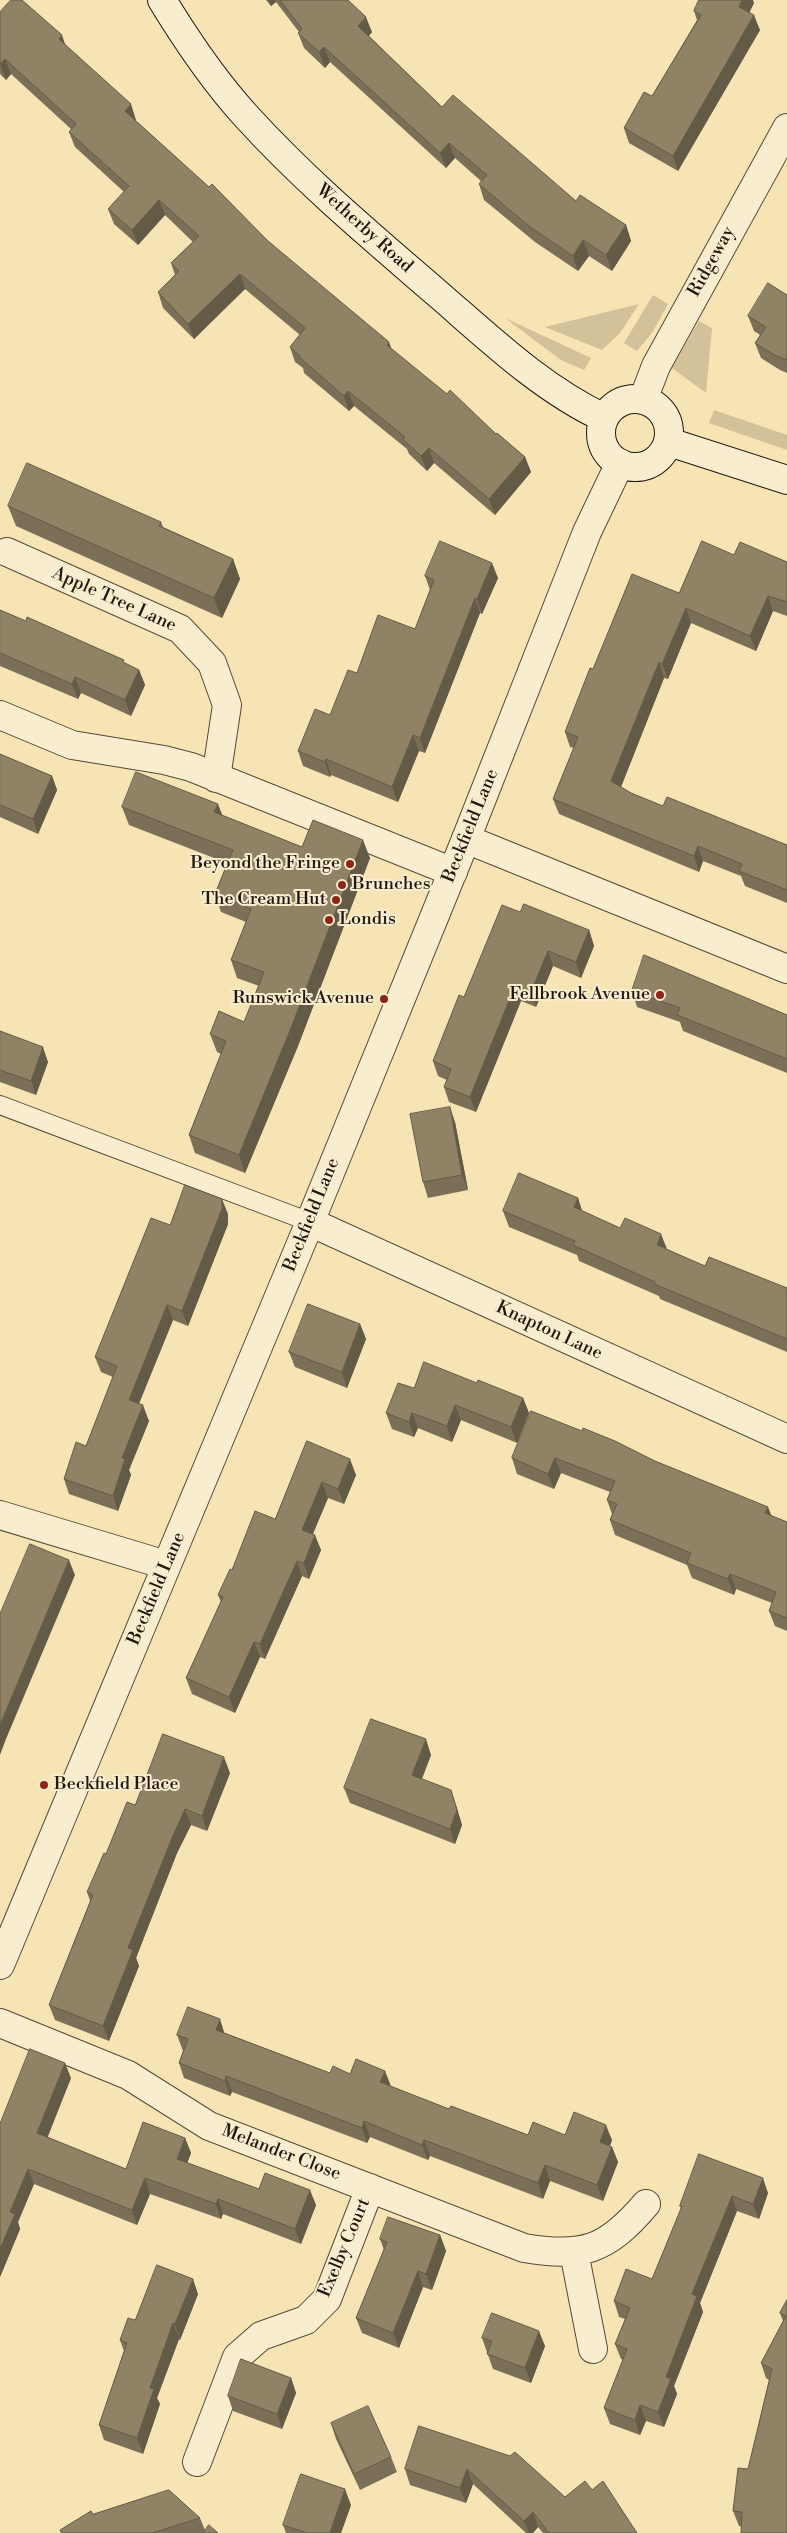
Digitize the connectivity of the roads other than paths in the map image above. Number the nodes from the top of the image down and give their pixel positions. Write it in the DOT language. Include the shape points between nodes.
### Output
graph roads {
  1 [pos="162,0"];
  2 [pos="787,128"];
  3 [pos="643,400"];
  4 [pos="604,418"];
  5 [pos="669,442"];
  6 [pos="620,463"];
  7 [pos="787,480"];
  8 [pos="7,552"];
  9 [pos="0,715"];
  10 [pos="216,778"];
  11 [pos="466,839"];
  12 [pos="453,872"];
  13 [pos="787,970"];
  14 [pos="0,1105"];
  15 [pos="310,1222"];
  16 [pos="787,1439"];
  17 [pos="0,1515"];
  18 [pos="166,1565"];
  19 [pos="0,1965"];
  20 [pos="0,2023"];
  21 [pos="370,2188"];
  22 [pos="646,2204"];
  23 [pos="574,2252"];
  24 [pos="593,2349"];
  25 [pos="197,2462"];
  1 -- 4 [label="street, Wetherby Road" via="212,75 286,158 372,237 539,379 578,406"];
  2 -- 3 [label="street, Ridgeway" via="656,366"];
  3 -- 4 [label="street" via="617,404"];
  3 -- 5 [label="street" via="653,404 668,420"];
  4 -- 6 [label="street" via="602,439 605,449"];
  5 -- 6 [label="street" via="659,457 644,466 631,467"];
  5 -- 7 [label="street"];
  6 -- 11 [label="street, Beckfield Lane" via="587,532"];
  8 -- 10 [label="street, Apple Tree Lane" via="180,629 212,663 227,705"];
  9 -- 10 [label="street" via="72,745 164,760"];
  10 -- 12 [label="street"];
  11 -- 12 [label="street, Beckfield Lane"];
  11 -- 13 [label="street"];
  12 -- 15 [label="street, Beckfield Lane"];
  14 -- 15 [label="lane"];
  15 -- 16 [label="street, Knapton Lane"];
  15 -- 18 [label="street, Beckfield Lane"];
  17 -- 18 [label="street"];
  18 -- 19 [label="street, Beckfield Lane"];
  20 -- 21 [label="street, Melander Close" via="128,2075 209,2126"];
  21 -- 23 [label="street, Melander Close" via="524,2248 555,2253"];
  21 -- 25 [label="street, Exelby Court" via="327,2299 306,2320 261,2336 237,2357"];
  22 -- 23 [label="street, Melander Close" via="626,2228 602,2244"];
  23 -- 24 [label="street"];
}
